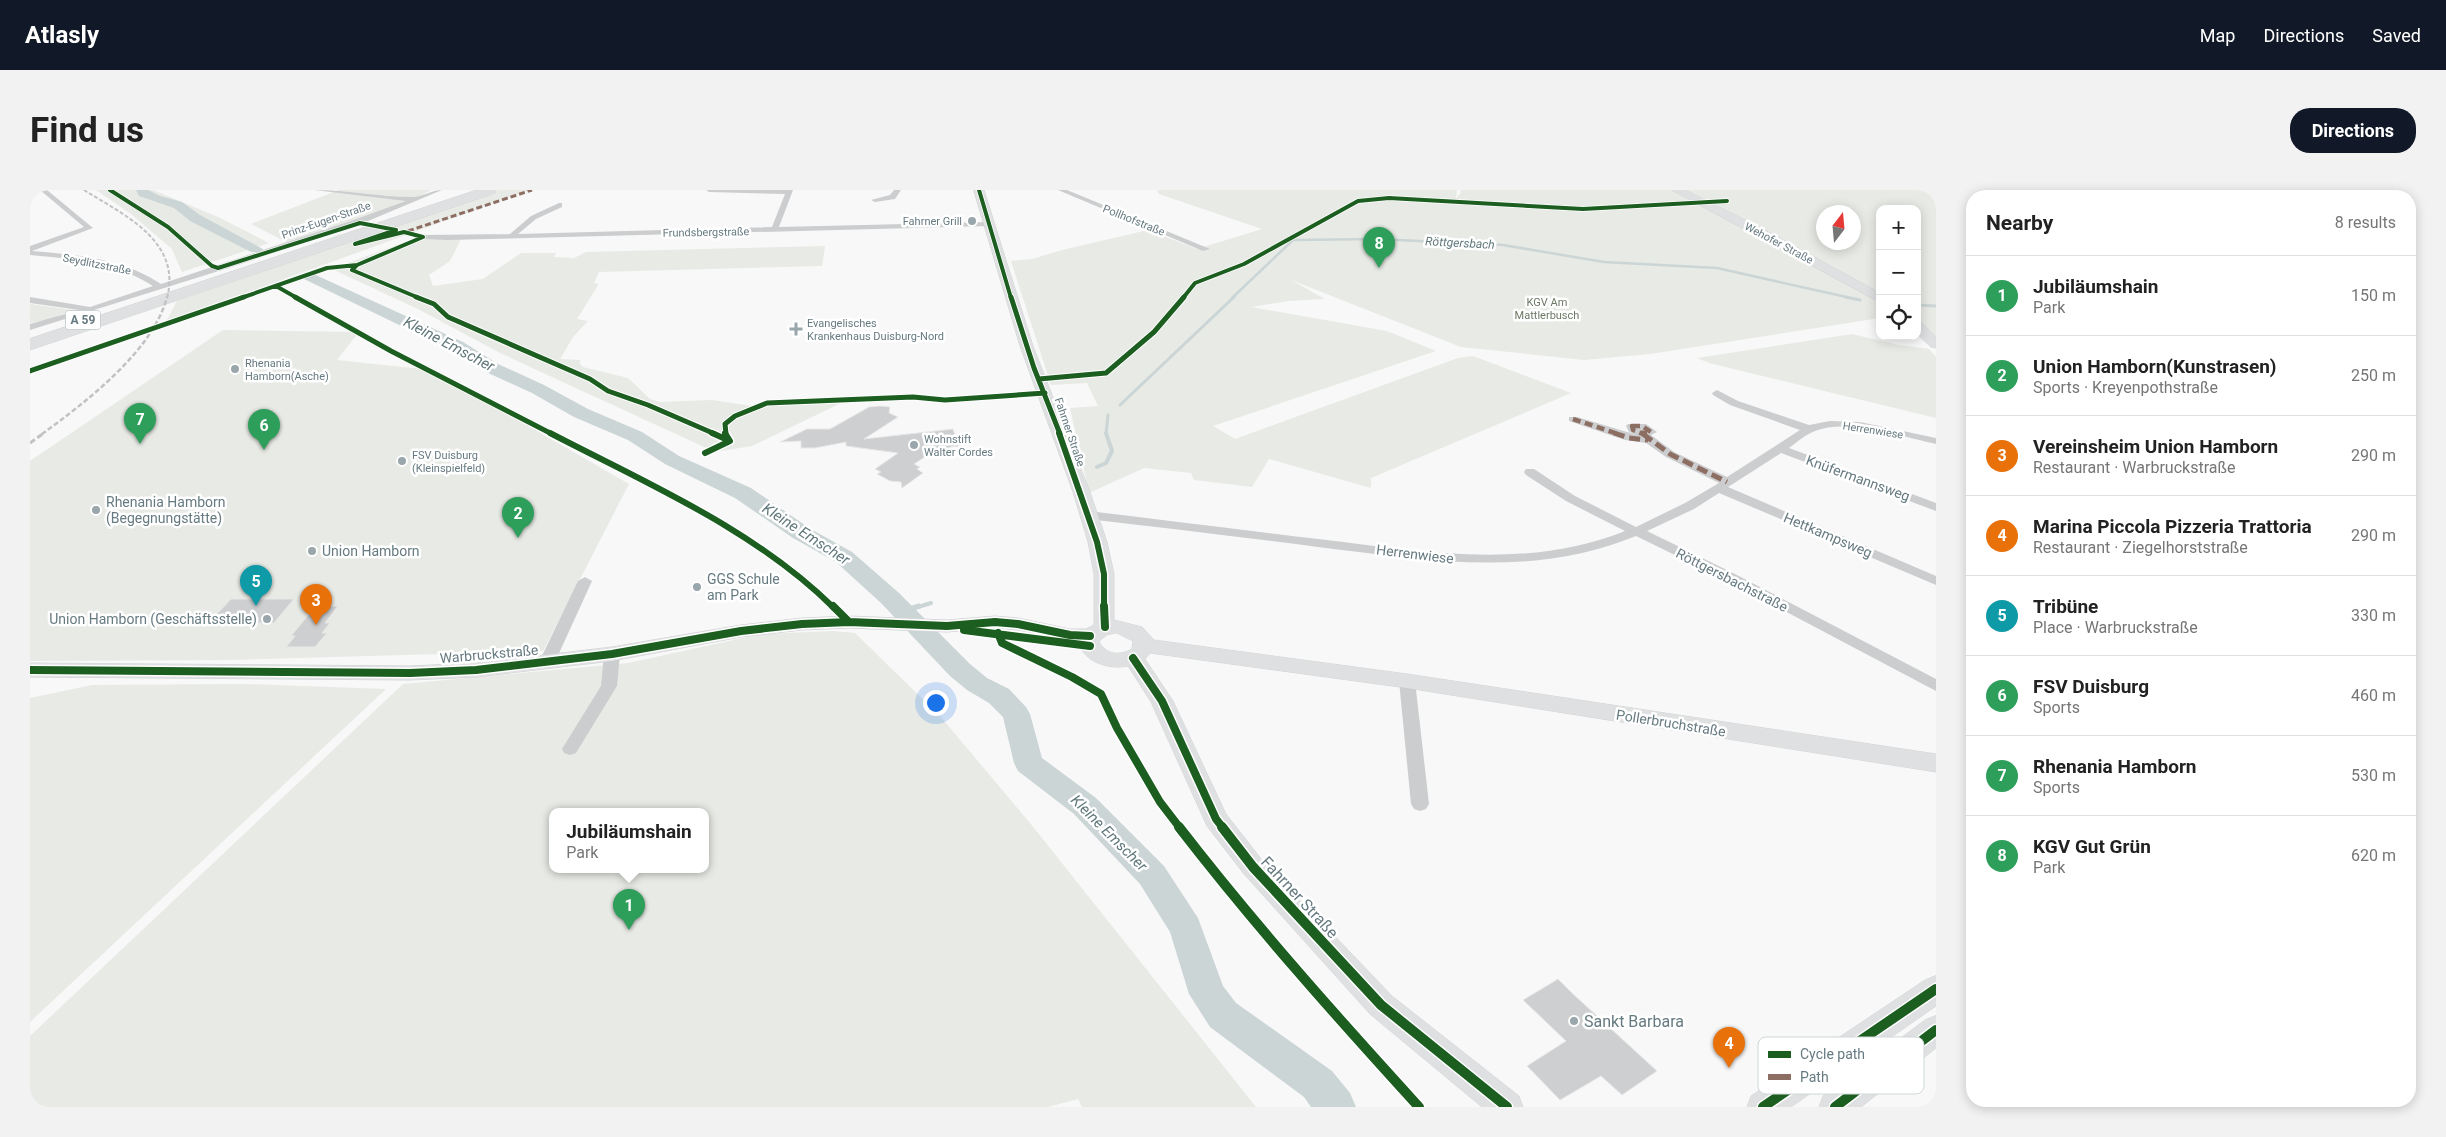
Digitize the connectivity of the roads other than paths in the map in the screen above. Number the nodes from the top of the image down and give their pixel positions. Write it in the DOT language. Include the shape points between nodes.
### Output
graph roads {
  1 [pos="43,190"];
  2 [pos="317,190"];
  3 [pos="439,190"];
  4 [pos="476,190"];
  5 [pos="490,190"];
  6 [pos="709,190"];
  7 [pos="898,190"];
  8 [pos="979,190"];
  9 [pos="1061,190"];
  10 [pos="1678,190"];
  11 [pos="789,191"];
  12 [pos="418,199"];
  13 [pos="875,200"];
  14 [pos="559,205"];
  15 [pos="990,224"];
  16 [pos="775,230"];
  17 [pos="423,236"];
  18 [pos="512,236"];
  19 [pos="30,249"];
  20 [pos="1206,249"];
  21 [pos="30,253"];
  22 [pos="159,286"];
  23 [pos="1876,296"];
  24 [pos="30,300"];
  25 [pos="136,306"];
  26 [pos="88,309"];
  27 [pos="30,326"];
  28 [pos="30,334"];
  29 [pos="30,338"];
  30 [pos="30,345"];
  31 [pos="30,349"];
  32 [pos="1717,393"];
  33 [pos="1573,419"];
  34 [pos="1809,429"];
  35 [pos="1936,441"];
  36 [pos="1779,448"];
  37 [pos="1530,472"];
  38 [pos="1723,485"];
  39 [pos="1936,507"];
  40 [pos="1088,515"];
  41 [pos="1636,533"];
  42 [pos="585,580"];
  43 [pos="1936,581"];
  44 [pos="1101,634"];
  45 [pos="1135,651"];
  46 [pos="612,654"];
  47 [pos="546,662"];
  48 [pos="30,670"];
  49 [pos="1407,681"];
  50 [pos="1936,686"];
  51 [pos="570,749"];
  52 [pos="1936,763"];
  53 [pos="1420,804"];
  54 [pos="1936,989"];
  55 [pos="1936,1030"];
  56 [pos="1866,1037"];
  57 [pos="1924,1039"];
  58 [pos="1782,1094"];
  59 [pos="1852,1094"];
  60 [pos="1507,1107"];
  61 [pos="1763,1107"];
  62 [pos="1835,1107"];
  1 -- 19 [label="street" via="89,228"];
  2 -- 12 [label="street"];
  3 -- 12 [label="street, Prinz-Eugen-Straße"];
  4 -- 25 [label="highway, A 59"];
  5 -- 25 [label="highway, A 59"];
  6 -- 11 [label="street"];
  7 -- 13 [label="street" via="892,197"];
  8 -- 15 [label="street, Fahrner Straße"];
  9 -- 20 [label="street, Pollhofstraße"];
  10 -- 23 [label="street, Wehofer Straße"];
  11 -- 16 [label="street"];
  12 -- 22 [label="street, Prinz-Eugen-Straße"];
  14 -- 18 [label="street" via="523,224"];
  15 -- 16 [label="street, Frundsbergstraße"];
  15 -- 40 [label="street, Fahrner Straße" via="1034,369"];
  16 -- 18 [label="street, Frundsbergstraße"];
  17 -- 18 [label="street, Frundsbergstraße"];
  21 -- 22 [label="street, Seydlitzstraße" via="126,268 146,276"];
  22 -- 26 [label="street, Prinz-Eugen-Straße"];
  24 -- 26 [label="street"];
  25 -- 28 [label="highway"];
  25 -- 29 [label="highway, A 59"];
  25 -- 30 [label="highway, A 59"];
  25 -- 31 [label="highway"];
  26 -- 27 [label="street, Prinz-Eugen-Straße"];
  32 -- 34 [label="street, Herrenwiese"];
  33 -- 38 [label="street" via="1630,438 1646,437"];
  34 -- 35 [label="street, Herrenwiese" via="1839,425 1872,428"];
  34 -- 36 [label="street, Herrenwiese"];
  36 -- 38 [label="street, Herrenwiese"];
  36 -- 39 [label="street, Knüfermannsweg"];
  37 -- 41 [label="street, Röttgersbachstraße" via="1548,486"];
  38 -- 41 [label="street, Herrenwiese"];
  38 -- 43 [label="street, Hettkampsweg"];
  40 -- 41 [label="street, Herrenwiese" via="1488,560 1560,554"];
  40 -- 44 [label="street, Fahrner Straße" via="1105,584"];
  41 -- 50 [label="street, Röttgersbachstraße" via="1699,561"];
  42 -- 47 [label="street"];
  44 -- 45 [label="street" via="1136,631"];
  44 -- 45 [label="street" via="1098,655"];
  44 -- 46 [label="street, Warbruckstraße" via="970,632 947,626 887,623 802,624 741,631"];
  45 -- 49 [label="street, Pollerbruchstraße" via="1248,658"];
  45 -- 60 [label="street, Fahrner Straße" via="1129,675 1162,702 1216,819 1253,867 1381,1005"];
  46 -- 47 [label="street, Warbruckstraße"];
  46 -- 51 [label="street" via="609,686"];
  47 -- 48 [label="street, Warbruckstraße" via="410,673"];
  49 -- 52 [label="street, Pollerbruchstraße"];
  49 -- 53 [label="street"];
  54 -- 56 [label="street"];
  55 -- 57 [label="street"];
  58 -- 61 [label="street"];
  59 -- 62 [label="street"];
}
